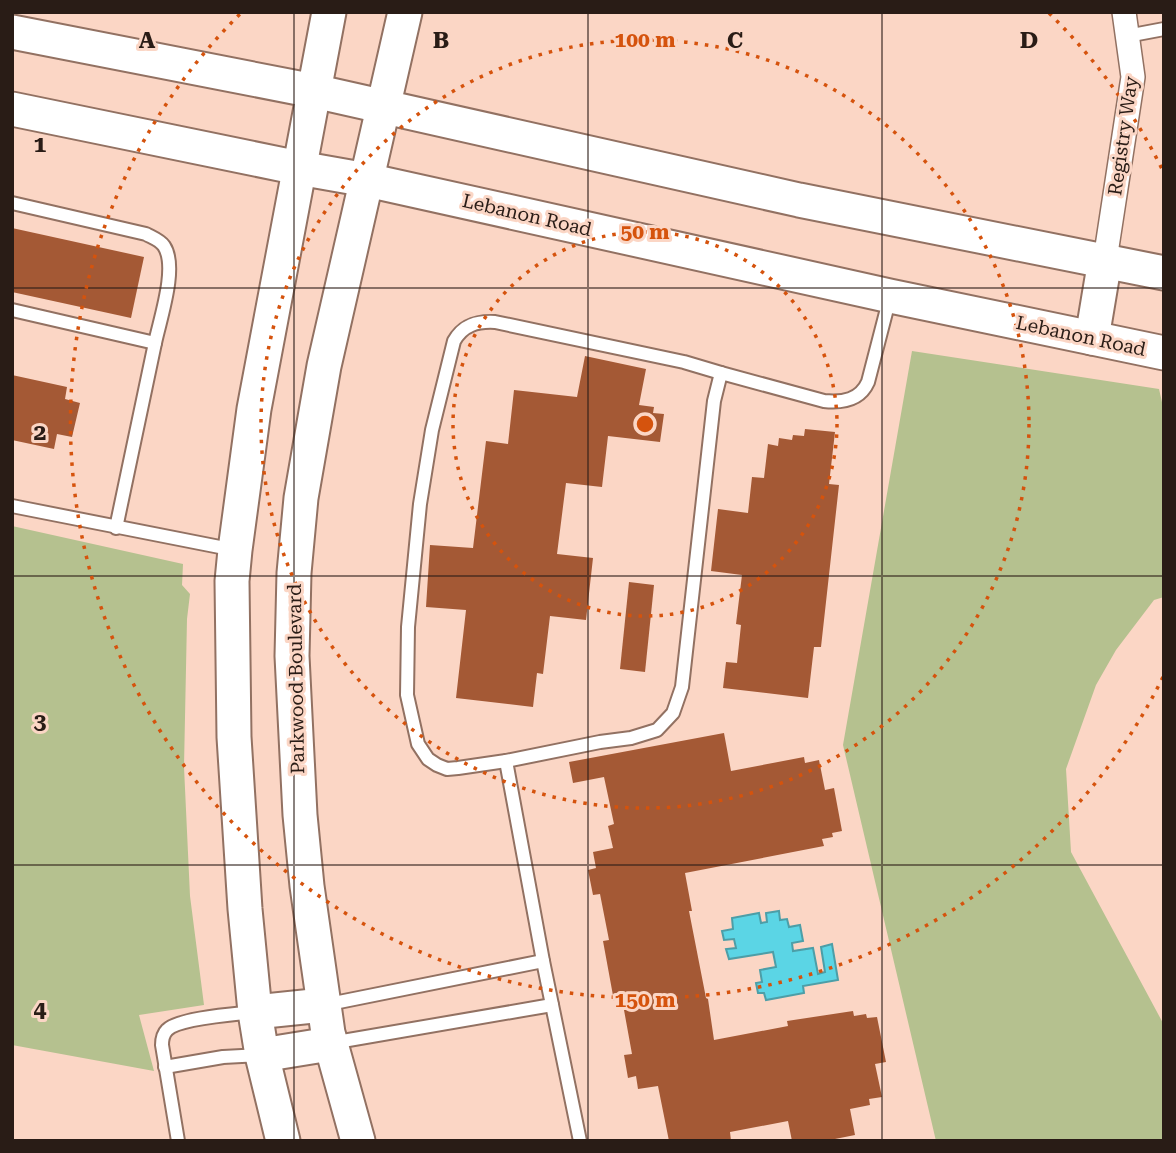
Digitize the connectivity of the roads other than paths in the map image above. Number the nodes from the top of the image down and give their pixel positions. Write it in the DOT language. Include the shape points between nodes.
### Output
graph roads {
  1 [pos="329,12"];
  2 [pos="405,12"];
  3 [pos="1124,12"];
  4 [pos="1164,29"];
  5 [pos="12,32"];
  6 [pos="1127,36"];
  7 [pos="314,90"];
  8 [pos="383,107"];
  9 [pos="12,109"];
  10 [pos="299,168"];
  11 [pos="366,180"];
  12 [pos="12,203"];
  13 [pos="1105,260"];
  14 [pos="1164,273"];
  15 [pos="890,296"];
  16 [pos="12,310"];
  17 [pos="1091,338"];
  18 [pos="155,343"];
  19 [pos="1164,352"];
  20 [pos="721,373"];
  21 [pos="12,506"];
  22 [pos="116,528"];
  23 [pos="234,551"];
  24 [pos="506,761"];
  25 [pos="543,961"];
  26 [pos="552,1004"];
  27 [pos="323,1005"];
  28 [pos="255,1012"];
  29 [pos="330,1044"];
  30 [pos="262,1055"];
  31 [pos="165,1067"];
  32 [pos="178,1141"];
  33 [pos="283,1141"];
  34 [pos="358,1141"];
  35 [pos="580,1141"];
  1 -- 7 [label="main road"];
  2 -- 8 [label="main road, Parkwood Boulevard"];
  3 -- 6 [label="street, Registry Way"];
  4 -- 6 [label="lane"];
  5 -- 7 [label="main road"];
  6 -- 13 [label="street, Registry Way" via="1133,77"];
  7 -- 8 [label="main road"];
  7 -- 10 [label="main road"];
  8 -- 11 [label="main road, Parkwood Boulevard"];
  8 -- 13 [label="main road" via="799,200"];
  9 -- 10 [label="main road, Lebanon Road"];
  10 -- 11 [label="main road, Lebanon Road"];
  10 -- 23 [label="main road" via="254,409"];
  11 -- 15 [label="main road, Lebanon Road"];
  11 -- 27 [label="main road, Parkwood Boulevard" via="324,366 301,498 295,573 292,656 300,815"];
  12 -- 18 [label="lane" via="146,234 163,243 169,257 168,278"];
  13 -- 14 [label="main road"];
  13 -- 17 [label="main road"];
  15 -- 17 [label="main road, Lebanon Road"];
  15 -- 20 [label="lane" via="868,382 853,398 824,401"];
  16 -- 18 [label="lane"];
  17 -- 19 [label="main road, Lebanon Road"];
  18 -- 22 [label="lane"];
  20 -- 24 [label="lane" via="682,687 673,713 657,730 631,738"];
  20 -- 24 [label="lane" via="495,321 458,332 432,430 420,504 408,627 407,695 418,744 428,759 447,769"];
  21 -- 22 [label="lane"];
  22 -- 23 [label="lane"];
  23 -- 28 [label="main road" via="234,737"];
  24 -- 25 [label="lane"];
  25 -- 26 [label="lane"];
  25 -- 27 [label="lane"];
  26 -- 29 [label="lane"];
  26 -- 35 [label="lane"];
  27 -- 28 [label="main road"];
  27 -- 29 [label="main road, Parkwood Boulevard"];
  28 -- 30 [label="main road"];
  28 -- 31 [label="lane" via="167,1029 162,1045"];
  29 -- 30 [label="main road"];
  29 -- 34 [label="main road, Parkwood Boulevard"];
  30 -- 31 [label="lane"];
  30 -- 33 [label="main road"];
  31 -- 32 [label="lane"];
}
